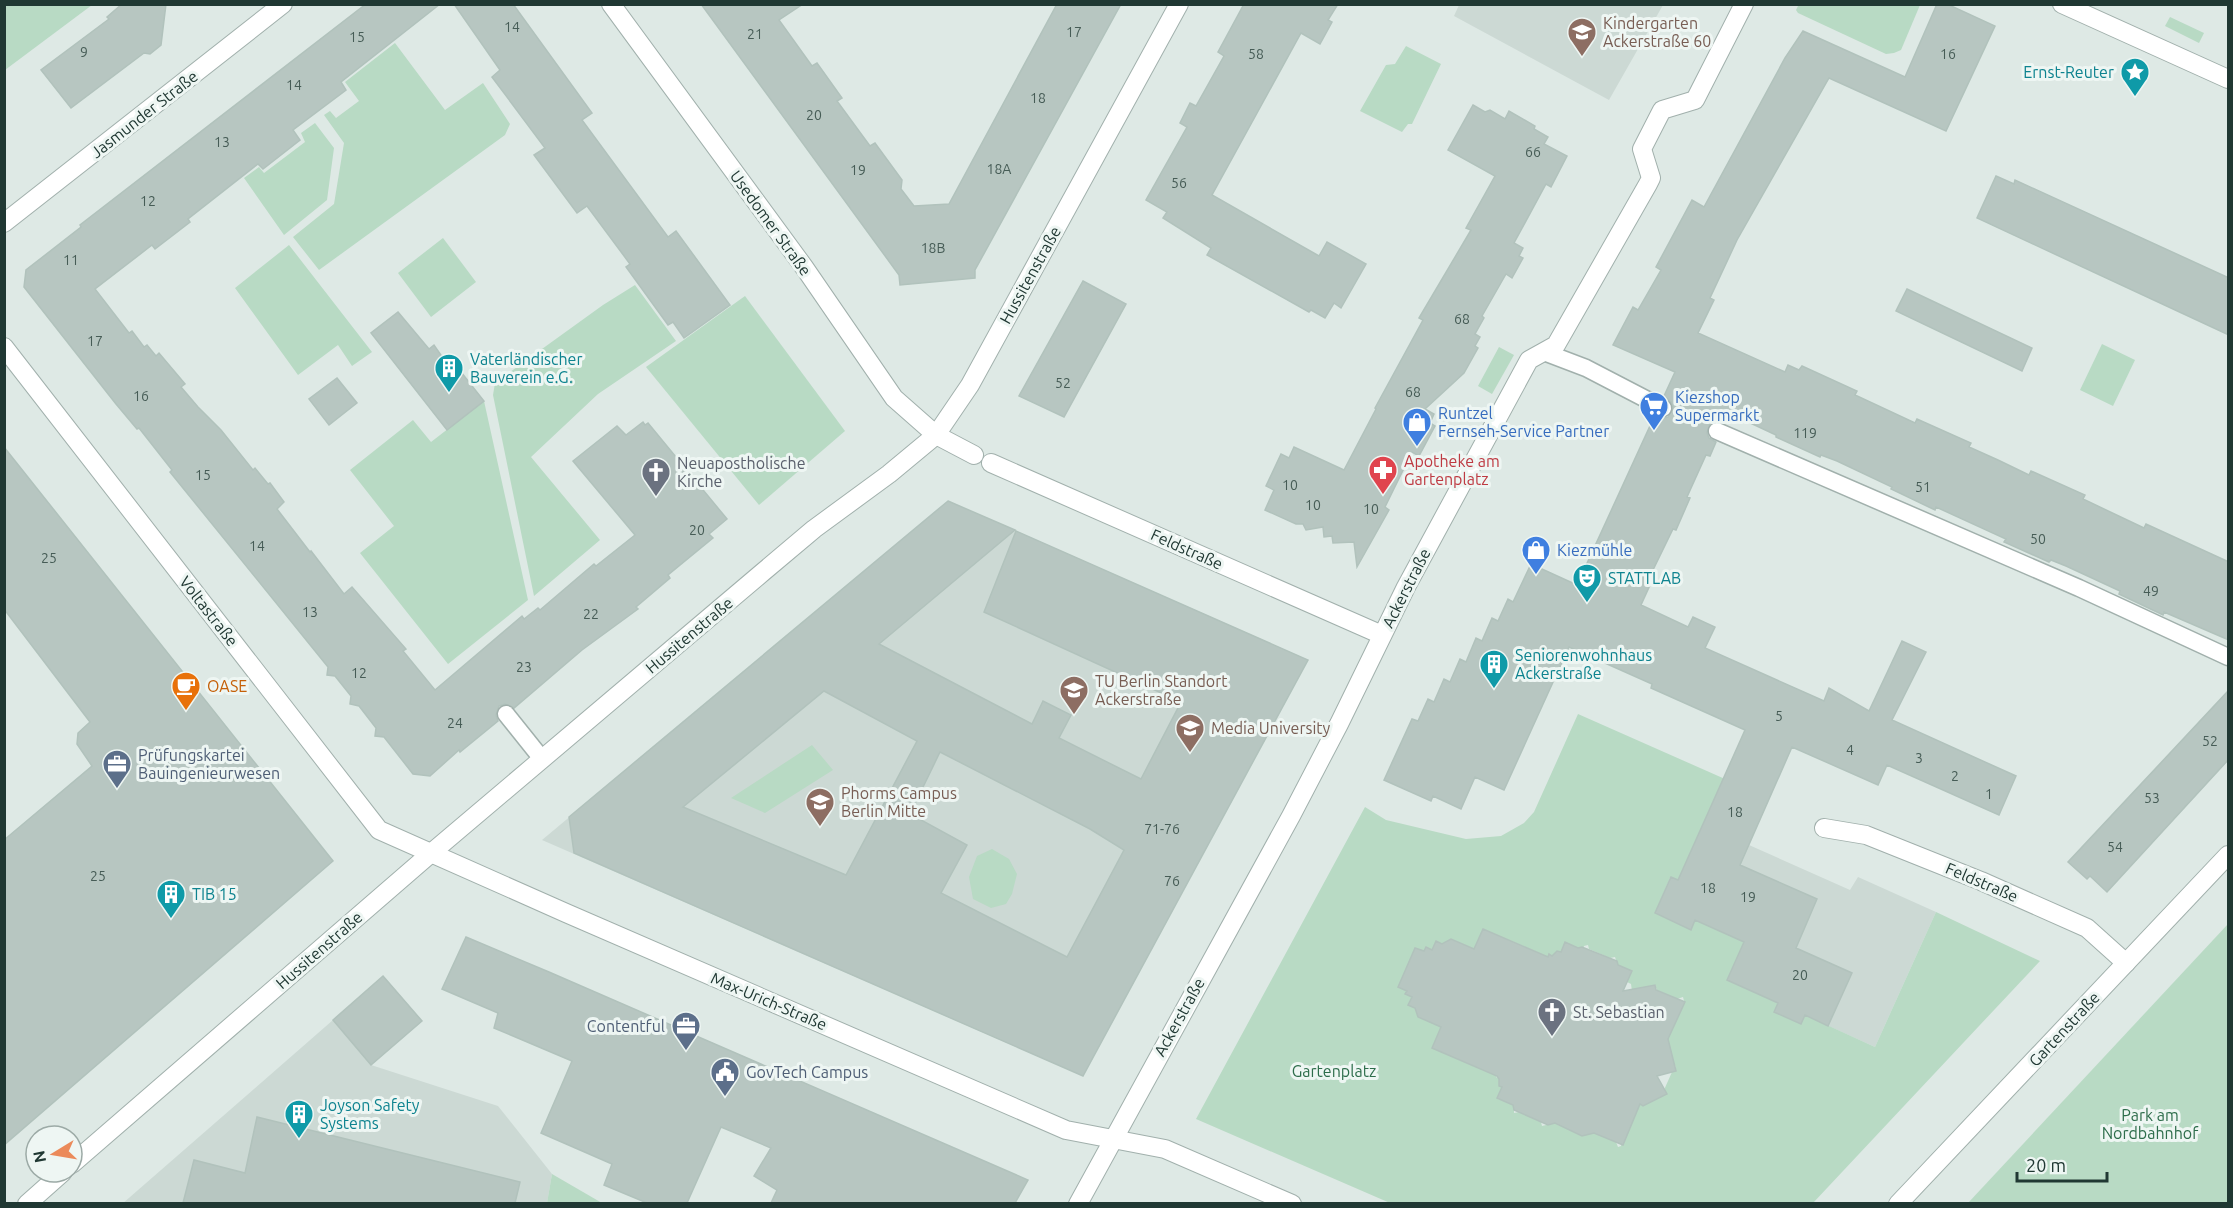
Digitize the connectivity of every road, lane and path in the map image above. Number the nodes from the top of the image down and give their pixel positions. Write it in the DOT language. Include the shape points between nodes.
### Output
graph roads {
  1 [pos="283,4"];
  2 [pos="611,4"];
  3 [pos="1179,4"];
  4 [pos="1744,4"];
  5 [pos="2062,4"];
  6 [pos="2229,79"];
  7 [pos="4,223"];
  8 [pos="4,347"];
  9 [pos="1544,352"];
  10 [pos="1663,408"];
  11 [pos="1717,431"];
  12 [pos="936,435"];
  13 [pos="974,455"];
  14 [pos="991,463"];
  15 [pos="1382,635"];
  16 [pos="2229,657"];
  17 [pos="506,714"];
  18 [pos="542,759"];
  19 [pos="1824,828"];
  20 [pos="430,854"];
  21 [pos="2229,855"];
  22 [pos="2126,963"];
  23 [pos="1113,1138"];
  24 [pos="84,1154"];
  25 [pos="49,1184"];
  26 [pos="27,1203"];
  27 [pos="1078,1203"];
  28 [pos="1292,1203"];
  29 [pos="1898,1203"];
  1 -- 7 [label="street, Jasmunder Straße"];
  2 -- 12 [label="street, Usedomer Straße" via="894,398"];
  3 -- 12 [label="street, Hussitenstraße" via="970,385"];
  4 -- 9 [label="street, Ackerstraße" via="1695,100 1662,110 1642,149 1648,184 1556,345"];
  5 -- 6 [label="street"];
  8 -- 20 [label="street, Voltastraße" via="379,830"];
  9 -- 10 [label="lane"];
  9 -- 15 [label="street, Ackerstraße" via="1529,360"];
  11 -- 16 [label="lane"];
  12 -- 13 [label="street"];
  12 -- 18 [label="street, Hussitenstraße" via="814,529"];
  14 -- 15 [label="street, Feldstraße"];
  15 -- 23 [label="street, Ackerstraße" via="1291,816"];
  17 -- 18 [label="lane"];
  18 -- 20 [label="street, Hussitenstraße"];
  19 -- 22 [label="street, Feldstraße" via="1866,835 2087,928"];
  20 -- 23 [label="street, Max-Urich-Straße" via="1066,1130"];
  20 -- 24 [label="street, Hussitenstraße"];
  21 -- 22 [label="street, Gartenstraße"];
  22 -- 29 [label="street, Gartenstraße"];
  23 -- 27 [label="street, Ackerstraße"];
  23 -- 28 [label="street" via="1165,1149"];
  25 -- 26 [label="street"];
}
